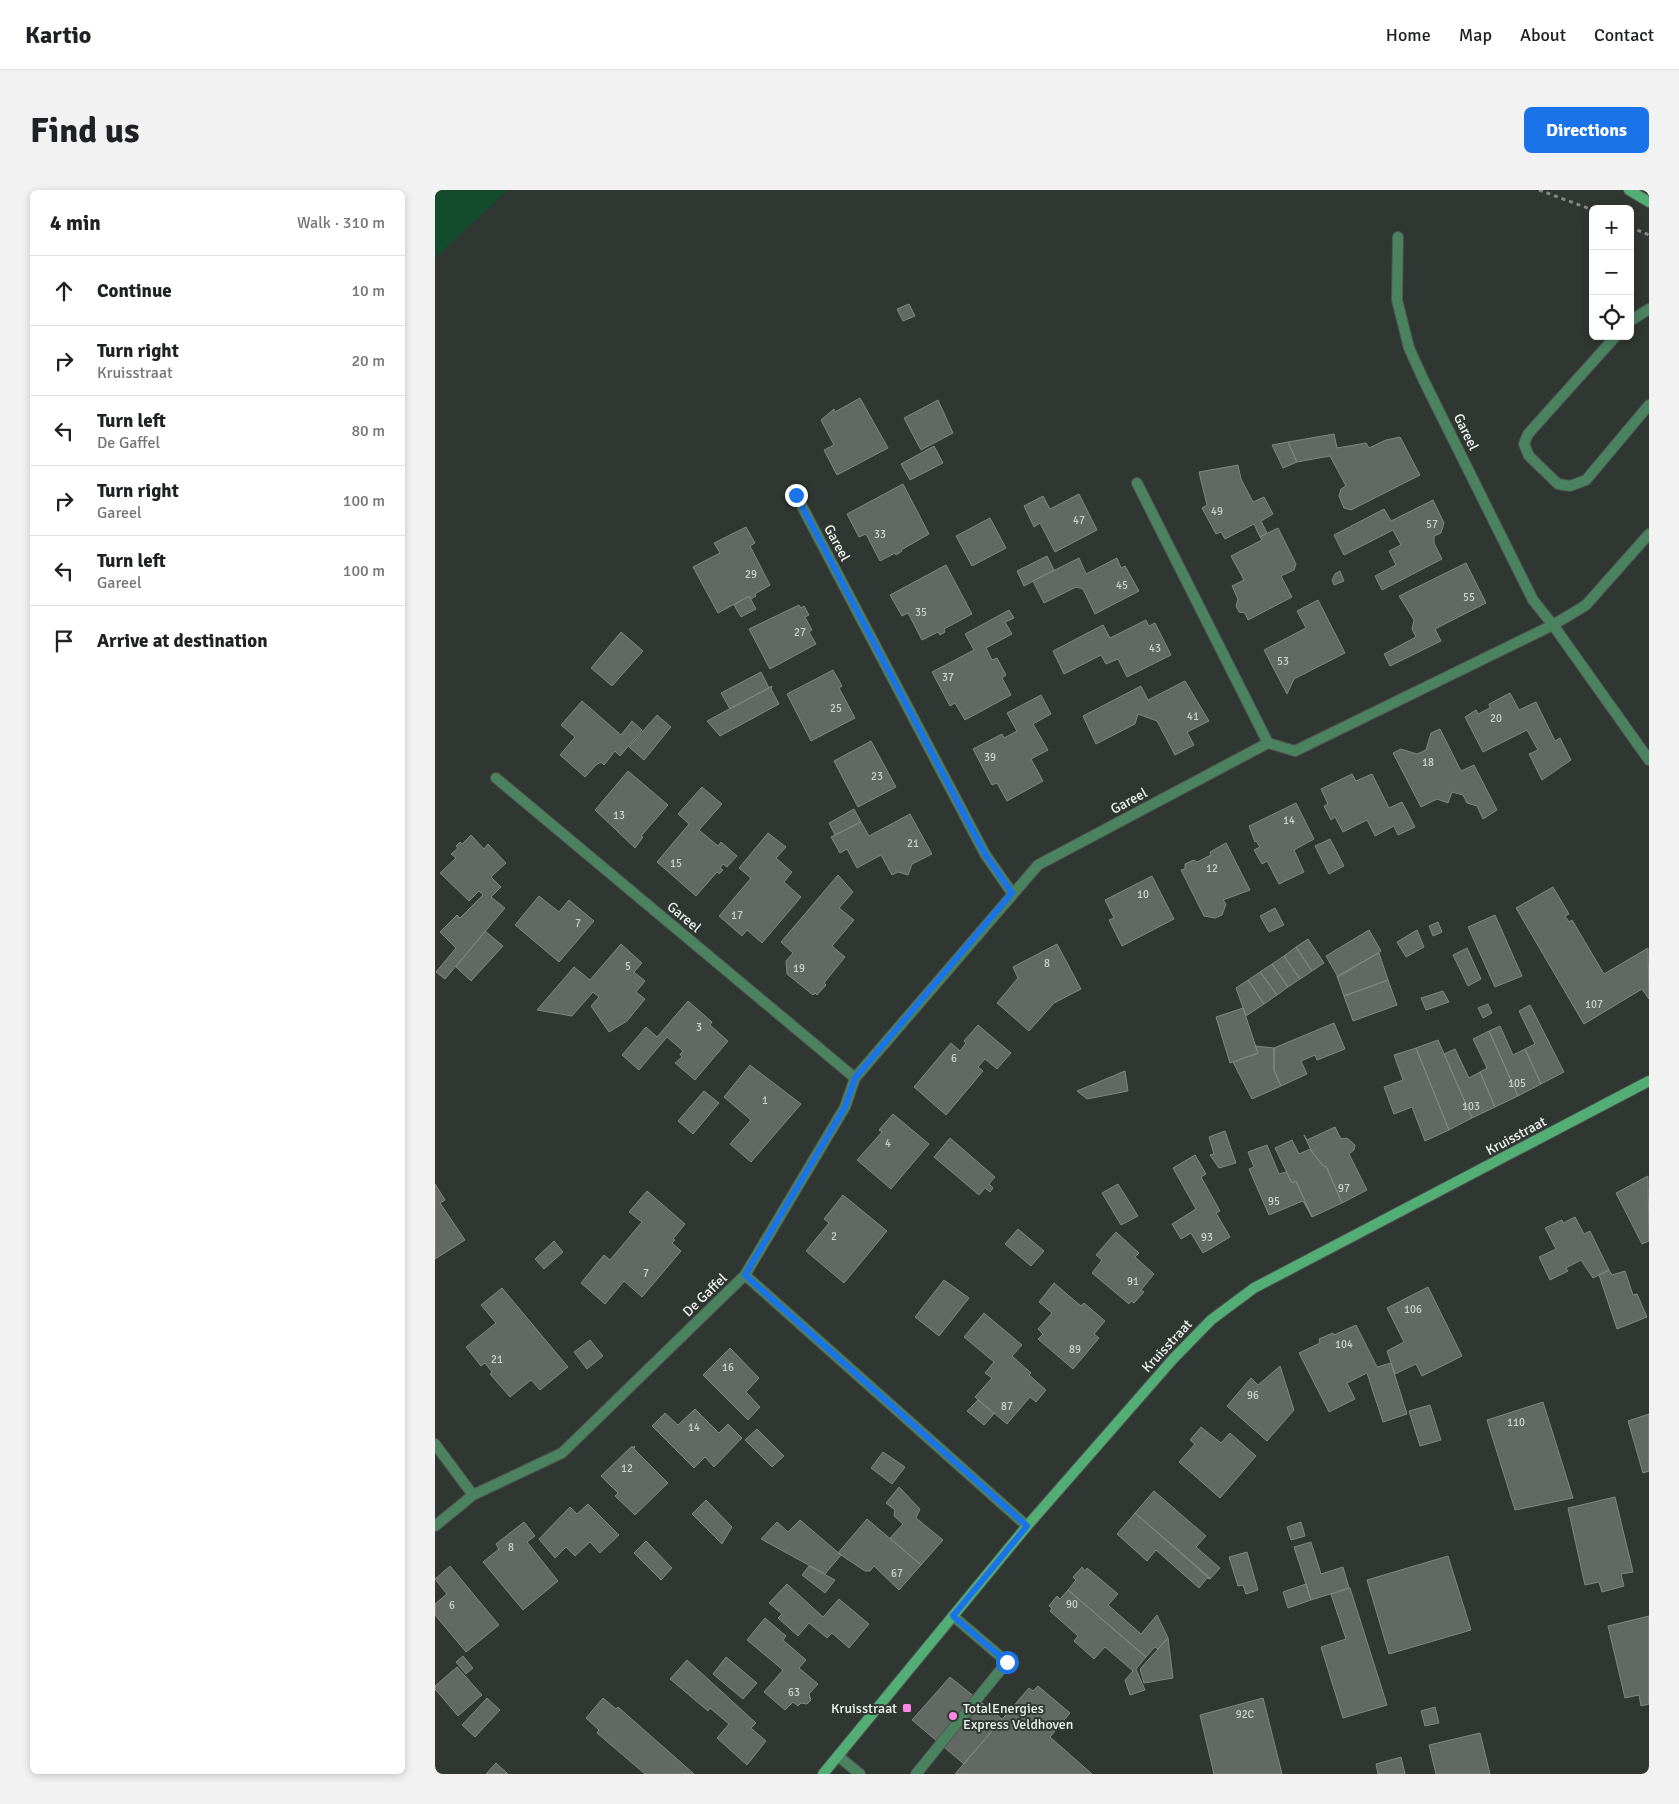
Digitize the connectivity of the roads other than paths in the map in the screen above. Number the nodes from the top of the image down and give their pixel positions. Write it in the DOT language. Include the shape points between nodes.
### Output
graph roads {
  1 [pos="1629,190"];
  2 [pos="1649,202"];
  3 [pos="1398,237"];
  4 [pos="1649,309"];
  5 [pos="1634,318"];
  6 [pos="1612,340"];
  7 [pos="1649,405"];
  8 [pos="1137,483"];
  9 [pos="796,495"];
  10 [pos="1649,534"];
  11 [pos="1553,625"];
  12 [pos="1268,744"];
  13 [pos="1649,760"];
  14 [pos="496,778"];
  15 [pos="1012,893"];
  16 [pos="855,1078"];
  17 [pos="1649,1081"];
  18 [pos="745,1275"];
  19 [pos="435,1444"];
  20 [pos="473,1495"];
  21 [pos="435,1526"];
  22 [pos="1027,1526"];
  23 [pos="953,1616"];
  24 [pos="838,1756"];
  25 [pos="823,1774"];
  26 [pos="860,1774"];
  27 [pos="916,1774"];
  1 -- 2 [label="street"];
  3 -- 11 [label="street, Gareel" via="1397,300 1409,348 1533,600"];
  4 -- 5 [label="street"];
  6 -- 7 [label="street" via="1528,434 1524,444 1529,456 1558,484 1569,486 1586,480"];
  8 -- 12 [label="street"];
  9 -- 15 [label="street, Gareel" via="985,854"];
  10 -- 11 [label="street" via="1586,605"];
  11 -- 12 [label="street" via="1295,751"];
  11 -- 13 [label="street, Gareel"];
  12 -- 15 [label="street, Gareel" via="1038,865"];
  14 -- 16 [label="street, Gareel"];
  15 -- 16 [label="street, Gareel"];
  16 -- 18 [label="street, Gareel" via="845,1107"];
  17 -- 22 [label="street, Kruisstraat" via="1254,1288 1211,1320 1186,1346"];
  18 -- 20 [label="street, De Gaffel" via="562,1453"];
  18 -- 22 [label="street, De Gaffel"];
  19 -- 20 [label="street"];
  20 -- 21 [label="street, De Gaffel"];
  22 -- 23 [label="street, Kruisstraat"];
  23 -- 24 [label="street, Kruisstraat"];
  23 -- 27 [label="street" via="1007,1662"];
  24 -- 25 [label="street, Kruisstraat"];
  24 -- 26 [label="street"];
}
